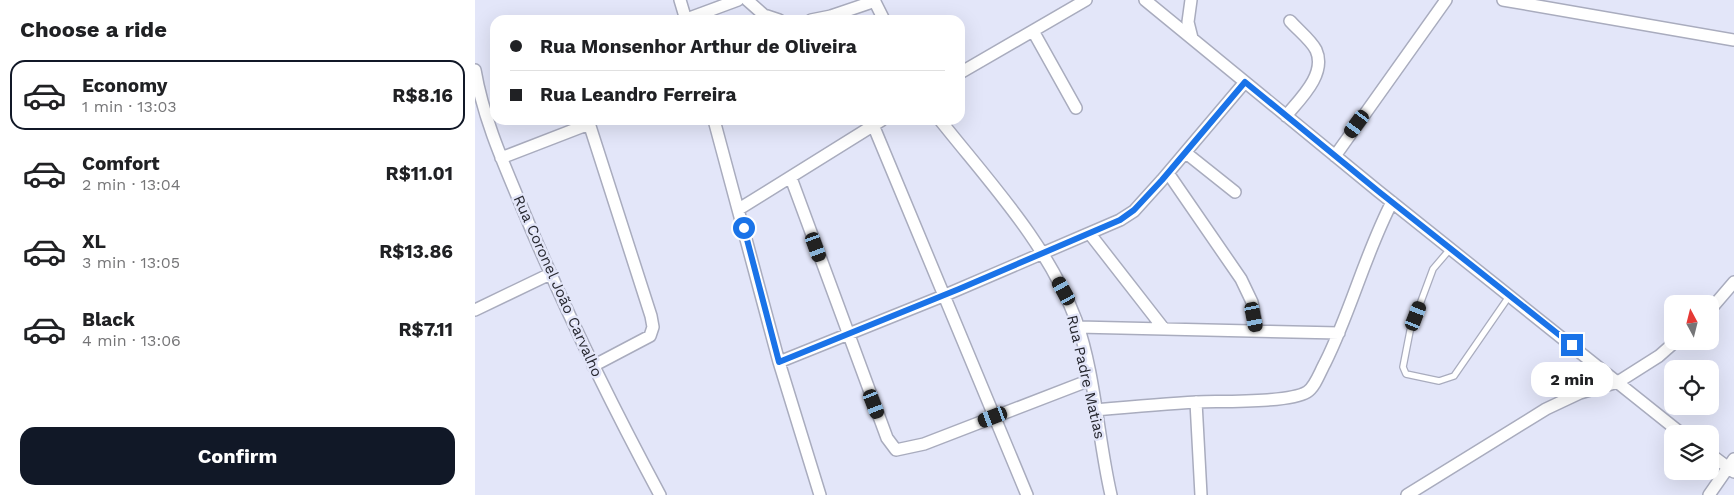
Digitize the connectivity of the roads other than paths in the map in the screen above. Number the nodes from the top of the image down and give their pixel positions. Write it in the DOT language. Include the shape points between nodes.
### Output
graph roads {
  1 [pos="680,0"];
  2 [pos="738,0"];
  3 [pos="747,0"];
  4 [pos="875,0"];
  5 [pos="1085,0"];
  6 [pos="1145,0"];
  7 [pos="1191,0"];
  8 [pos="1446,0"];
  9 [pos="1503,0"];
  10 [pos="1532,2"];
  11 [pos="684,15"];
  12 [pos="698,15"];
  13 [pos="764,15"];
  14 [pos="839,15"];
  15 [pos="882,15"];
  16 [pos="1289,21"];
  17 [pos="1033,31"];
  18 [pos="1192,38"];
  19 [pos="1734,40"];
  20 [pos="475,70"];
  21 [pos="965,70"];
  22 [pos="1245,82"];
  23 [pos="1076,108"];
  24 [pos="1286,116"];
  25 [pos="487,123"];
  26 [pos="581,125"];
  27 [pos="589,125"];
  28 [pos="715,125"];
  29 [pos="871,125"];
  30 [pos="877,125"];
  31 [pos="944,125"];
  32 [pos="475,127"];
  33 [pos="1185,153"];
  34 [pos="1335,156"];
  35 [pos="501,158"];
  36 [pos="1169,173"];
  37 [pos="791,178"];
  38 [pos="1235,192"];
  39 [pos="1392,202"];
  40 [pos="739,209"];
  41 [pos="1090,234"];
  42 [pos="1451,248"];
  43 [pos="1043,254"];
  44 [pos="550,274"];
  45 [pos="1734,282"];
  46 [pos="1510,295"];
  47 [pos="943,296"];
  48 [pos="1719,300"];
  49 [pos="475,310"];
  50 [pos="1078,327"];
  51 [pos="1164,329"];
  52 [pos="1257,331"];
  53 [pos="1339,333"];
  54 [pos="847,334"];
  55 [pos="1666,350"];
  56 [pos="779,362"];
  57 [pos="593,366"];
  58 [pos="1090,380"];
  59 [pos="1619,382"];
  60 [pos="1196,402"];
  61 [pos="1095,410"];
  62 [pos="993,417"];
  63 [pos="1671,425"];
  64 [pos="1719,459"];
  65 [pos="1732,466"];
  66 [pos="660,495"];
  67 [pos="819,495"];
  68 [pos="1027,495"];
  69 [pos="1111,495"];
  70 [pos="1201,495"];
  71 [pos="1407,495"];
  72 [pos="1709,495"];
  1 -- 11 [label="street"];
  2 -- 12 [label="street"];
  3 -- 13 [label="street"];
  4 -- 14 [label="street"];
  4 -- 15 [label="street"];
  5 -- 17 [label="street"];
  6 -- 18 [label="street"];
  7 -- 18 [label="street" via="1188,22"];
  8 -- 34 [label="street"];
  9 -- 10 [label="street"];
  10 -- 19 [label="street"];
  16 -- 24 [label="street" via="1315,49 1319,60 1311,85"];
  17 -- 21 [label="street"];
  17 -- 23 [label="street"];
  18 -- 22 [label="street"];
  20 -- 25 [label="street, Rua Coronel João Carvalho"];
  22 -- 24 [label="street"];
  22 -- 33 [label="street"];
  24 -- 34 [label="street"];
  25 -- 32 [label="street"];
  25 -- 35 [label="street, Rua Coronel João Carvalho"];
  26 -- 35 [label="street"];
  27 -- 57 [label="street" via="653,327 650,336"];
  28 -- 40 [label="street"];
  29 -- 37 [label="street"];
  30 -- 47 [label="street"];
  31 -- 43 [label="street, Rua Padre Matias" via="991,182"];
  33 -- 36 [label="street"];
  33 -- 38 [label="street"];
  34 -- 39 [label="street"];
  35 -- 44 [label="street, Rua Coronel João Carvalho"];
  36 -- 41 [label="street" via="1134,210"];
  36 -- 52 [label="street" via="1241,279 1251,302"];
  37 -- 40 [label="street"];
  37 -- 54 [label="street"];
  39 -- 42 [label="street"];
  39 -- 53 [label="street"];
  40 -- 56 [label="street"];
  41 -- 43 [label="street"];
  41 -- 51 [label="street"];
  42 -- 46 [label="street"];
  42 -- 46 [label="lane" via="1433,269 1410,330 1403,367 1406,374 1439,381 1454,376"];
  43 -- 47 [label="street"];
  43 -- 50 [label="street, Rua Padre Matias" via="1064,291"];
  44 -- 49 [label="street"];
  44 -- 57 [label="street, Rua Coronel João Carvalho"];
  45 -- 48 [label="street"];
  46 -- 59 [label="street"];
  47 -- 54 [label="street"];
  47 -- 62 [label="street"];
  50 -- 51 [label="street"];
  50 -- 58 [label="street, Rua Padre Matias"];
  51 -- 52 [label="street"];
  52 -- 53 [label="street"];
  53 -- 60 [label="street" via="1307,392 1272,399"];
  54 -- 56 [label="street"];
  54 -- 62 [label="street" via="887,438 896,450 904,450"];
  55 -- 59 [label="street"];
  56 -- 67 [label="street"];
  57 -- 66 [label="street, Rua Coronel João Carvalho"];
  58 -- 61 [label="street, Rua Padre Matias"];
  58 -- 62 [label="street"];
  59 -- 63 [label="street"];
  59 -- 71 [label="street" via="1580,393 1546,409"];
  60 -- 61 [label="street"];
  60 -- 70 [label="street"];
  61 -- 69 [label="street, Rua Padre Matias"];
  62 -- 68 [label="street"];
  64 -- 65 [label="street"];
  65 -- 72 [label="street"];
}
